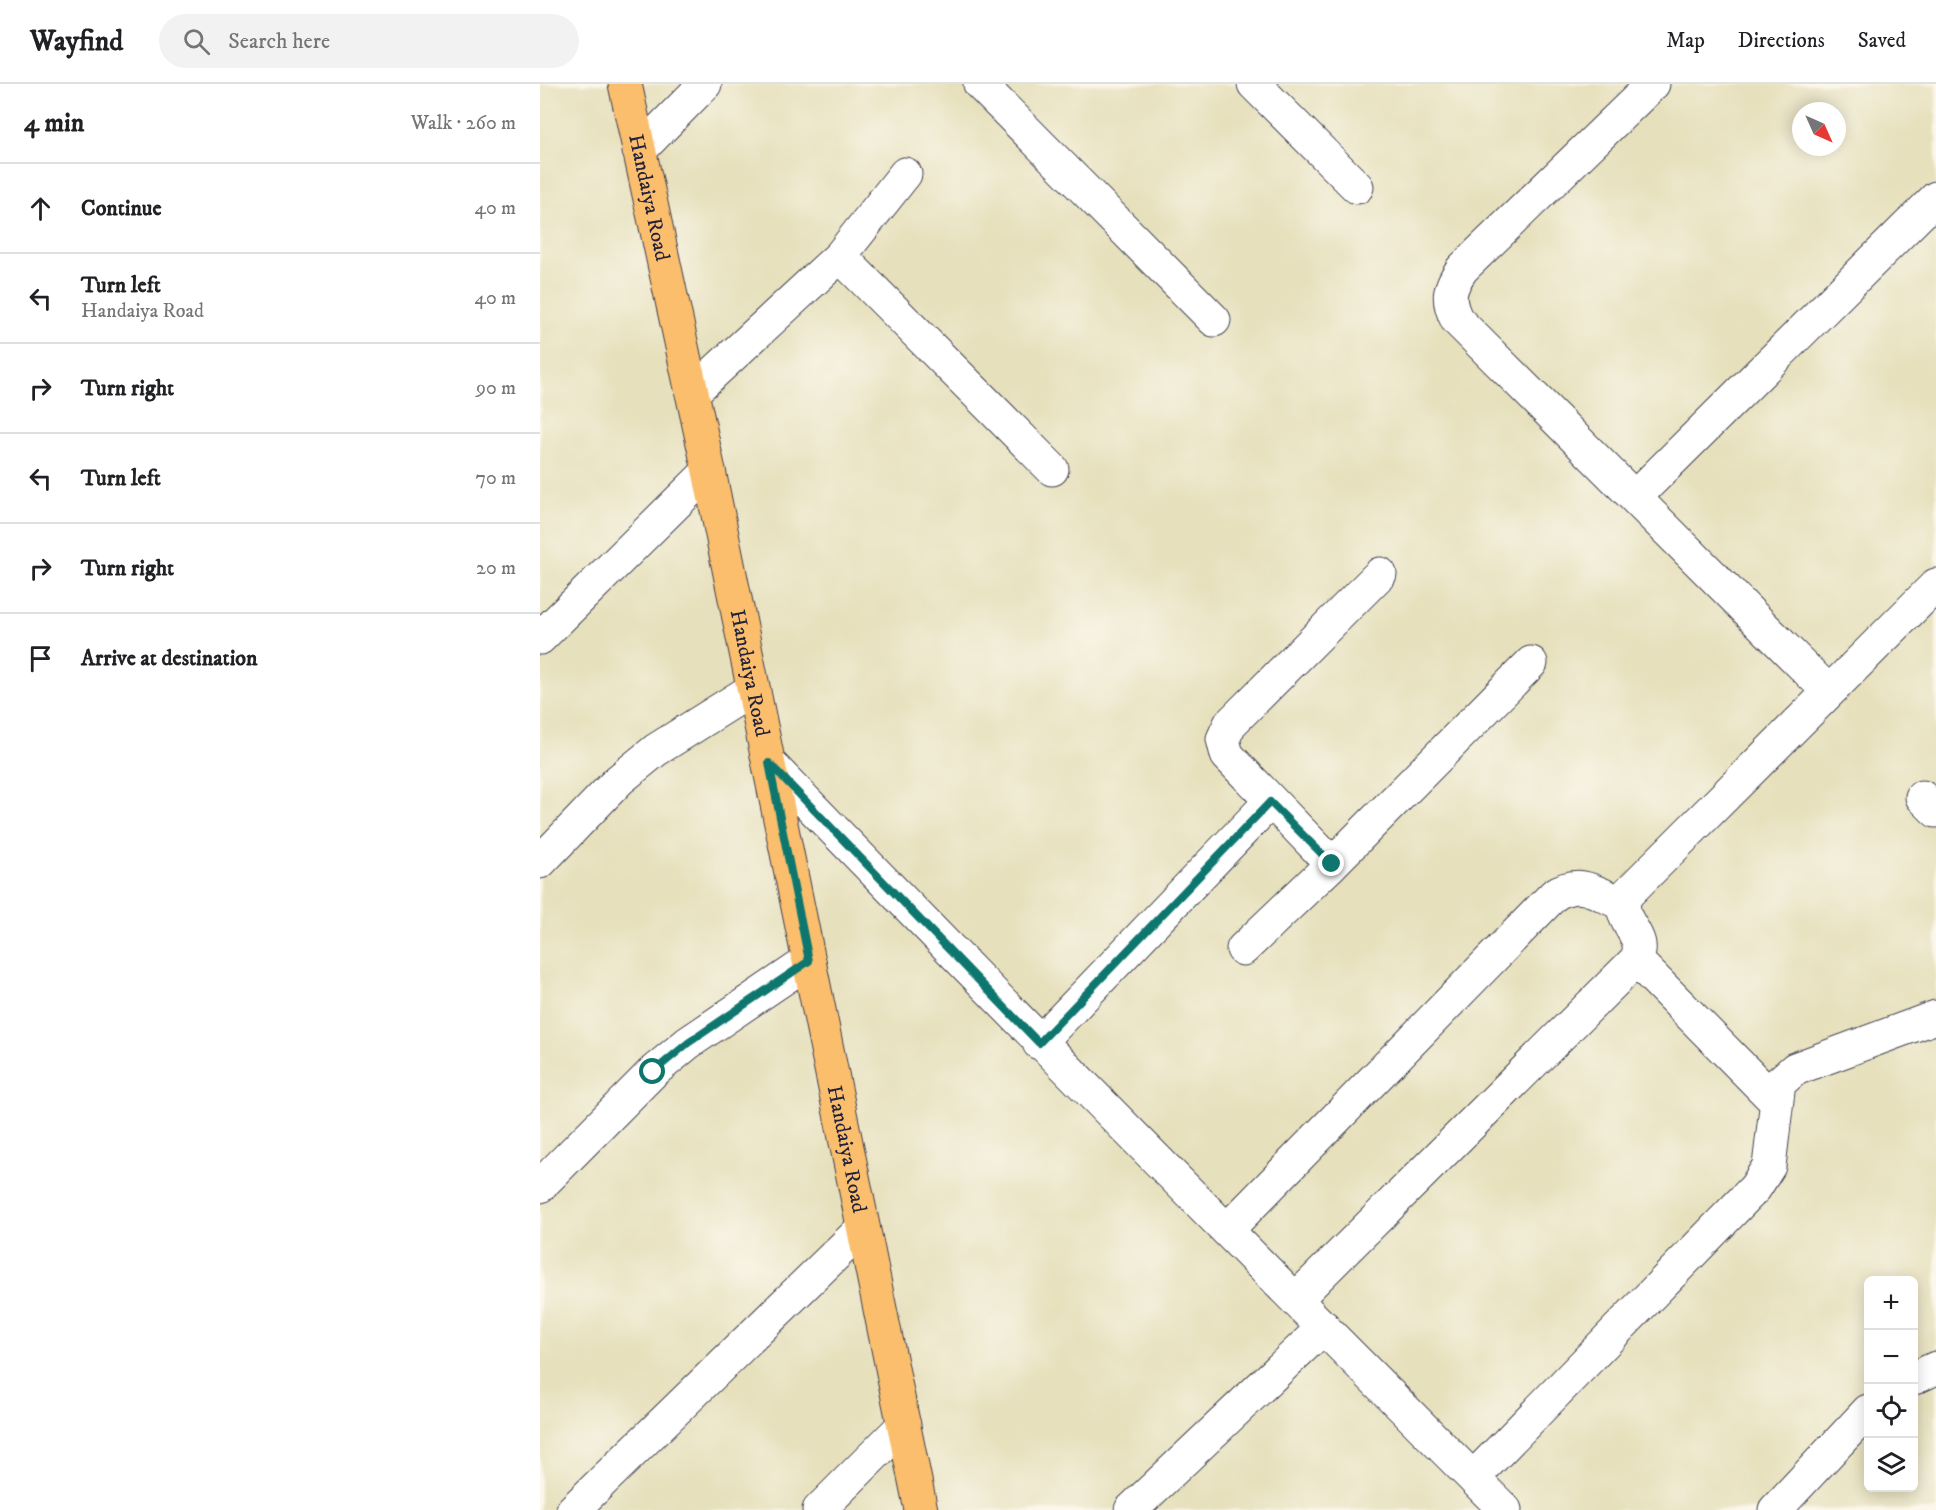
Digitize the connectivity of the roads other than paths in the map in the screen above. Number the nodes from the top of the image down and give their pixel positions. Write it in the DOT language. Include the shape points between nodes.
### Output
graph roads {
  1 [pos="625,84"];
  2 [pos="705,84"];
  3 [pos="980,84"];
  4 [pos="1254,84"];
  5 [pos="1653,84"];
  6 [pos="639,151"];
  7 [pos="905,174"];
  8 [pos="1357,187"];
  9 [pos="1936,198"];
  10 [pos="840,256"];
  11 [pos="1214,320"];
  12 [pos="692,393"];
  13 [pos="1052,470"];
  14 [pos="709,471"];
  15 [pos="1635,497"];
  16 [pos="1380,574"];
  17 [pos="1936,585"];
  18 [pos="540,638"];
  19 [pos="1531,663"];
  20 [pos="753,688"];
  21 [pos="1829,692"];
  22 [pos="769,763"];
  23 [pos="1270,802"];
  24 [pos="540,862"];
  25 [pos="1332,864"];
  26 [pos="1622,904"];
  27 [pos="1244,949"];
  28 [pos="1636,960"];
  29 [pos="809,961"];
  30 [pos="1936,1017"];
  31 [pos="1039,1043"];
  32 [pos="1775,1101"];
  33 [pos="540,1186"];
  34 [pos="864,1228"];
  35 [pos="1228,1229"];
  36 [pos="1296,1299"];
  37 [pos="1324,1326"];
  38 [pos="1936,1368"];
  39 [pos="1918,1376"];
  40 [pos="1864,1415"];
  41 [pos="904,1425"];
  42 [pos="1473,1478"];
  43 [pos="1147,1505"];
  44 [pos="573,1510"];
  45 [pos="819,1510"];
  46 [pos="921,1510"];
  47 [pos="1505,1510"];
  48 [pos="1775,1510"];
  1 -- 6 [label="main road, Handaiya Road"];
  2 -- 6 [label="street"];
  3 -- 11 [label="street"];
  4 -- 8 [label="street"];
  5 -- 15 [label="street" via="1462,269 1451,285 1448,299 1457,320"];
  6 -- 12 [label="main road, Handaiya Road"];
  7 -- 10 [label="street"];
  9 -- 15 [label="street"];
  10 -- 12 [label="street"];
  10 -- 13 [label="street"];
  12 -- 14 [label="main road, Handaiya Road"];
  14 -- 18 [label="street"];
  14 -- 20 [label="main road, Handaiya Road"];
  15 -- 21 [label="street"];
  16 -- 23 [label="street" via="1230,724 1223,739 1227,756"];
  17 -- 21 [label="street"];
  19 -- 25 [label="street"];
  20 -- 22 [label="main road, Handaiya Road"];
  20 -- 24 [label="street" via="656,750 619,780"];
  21 -- 26 [label="street" via="1626,895"];
  22 -- 29 [label="main road, Handaiya Road"];
  22 -- 31 [label="street"];
  23 -- 25 [label="street"];
  23 -- 31 [label="street"];
  25 -- 27 [label="street"];
  26 -- 28 [label="street" via="1623,914 1639,942 1641,951"];
  26 -- 35 [label="street" via="1579,886 1566,887 1554,895"];
  28 -- 32 [label="street"];
  28 -- 36 [label="street"];
  29 -- 33 [label="street" via="688,1043 653,1072"];
  29 -- 34 [label="main road, Handaiya Road"];
  30 -- 32 [label="street" via="1795,1069 1779,1083"];
  31 -- 35 [label="street"];
  32 -- 42 [label="street" via="1769,1166 1755,1188"];
  34 -- 41 [label="main road, Handaiya Road"];
  34 -- 44 [label="street"];
  35 -- 36 [label="street"];
  36 -- 37 [label="street"];
  37 -- 42 [label="street"];
  37 -- 43 [label="street"];
  38 -- 39 [label="street"];
  40 -- 48 [label="street"];
  41 -- 45 [label="street"];
  41 -- 46 [label="main road, Handaiya Road"];
  42 -- 47 [label="street"];
}
